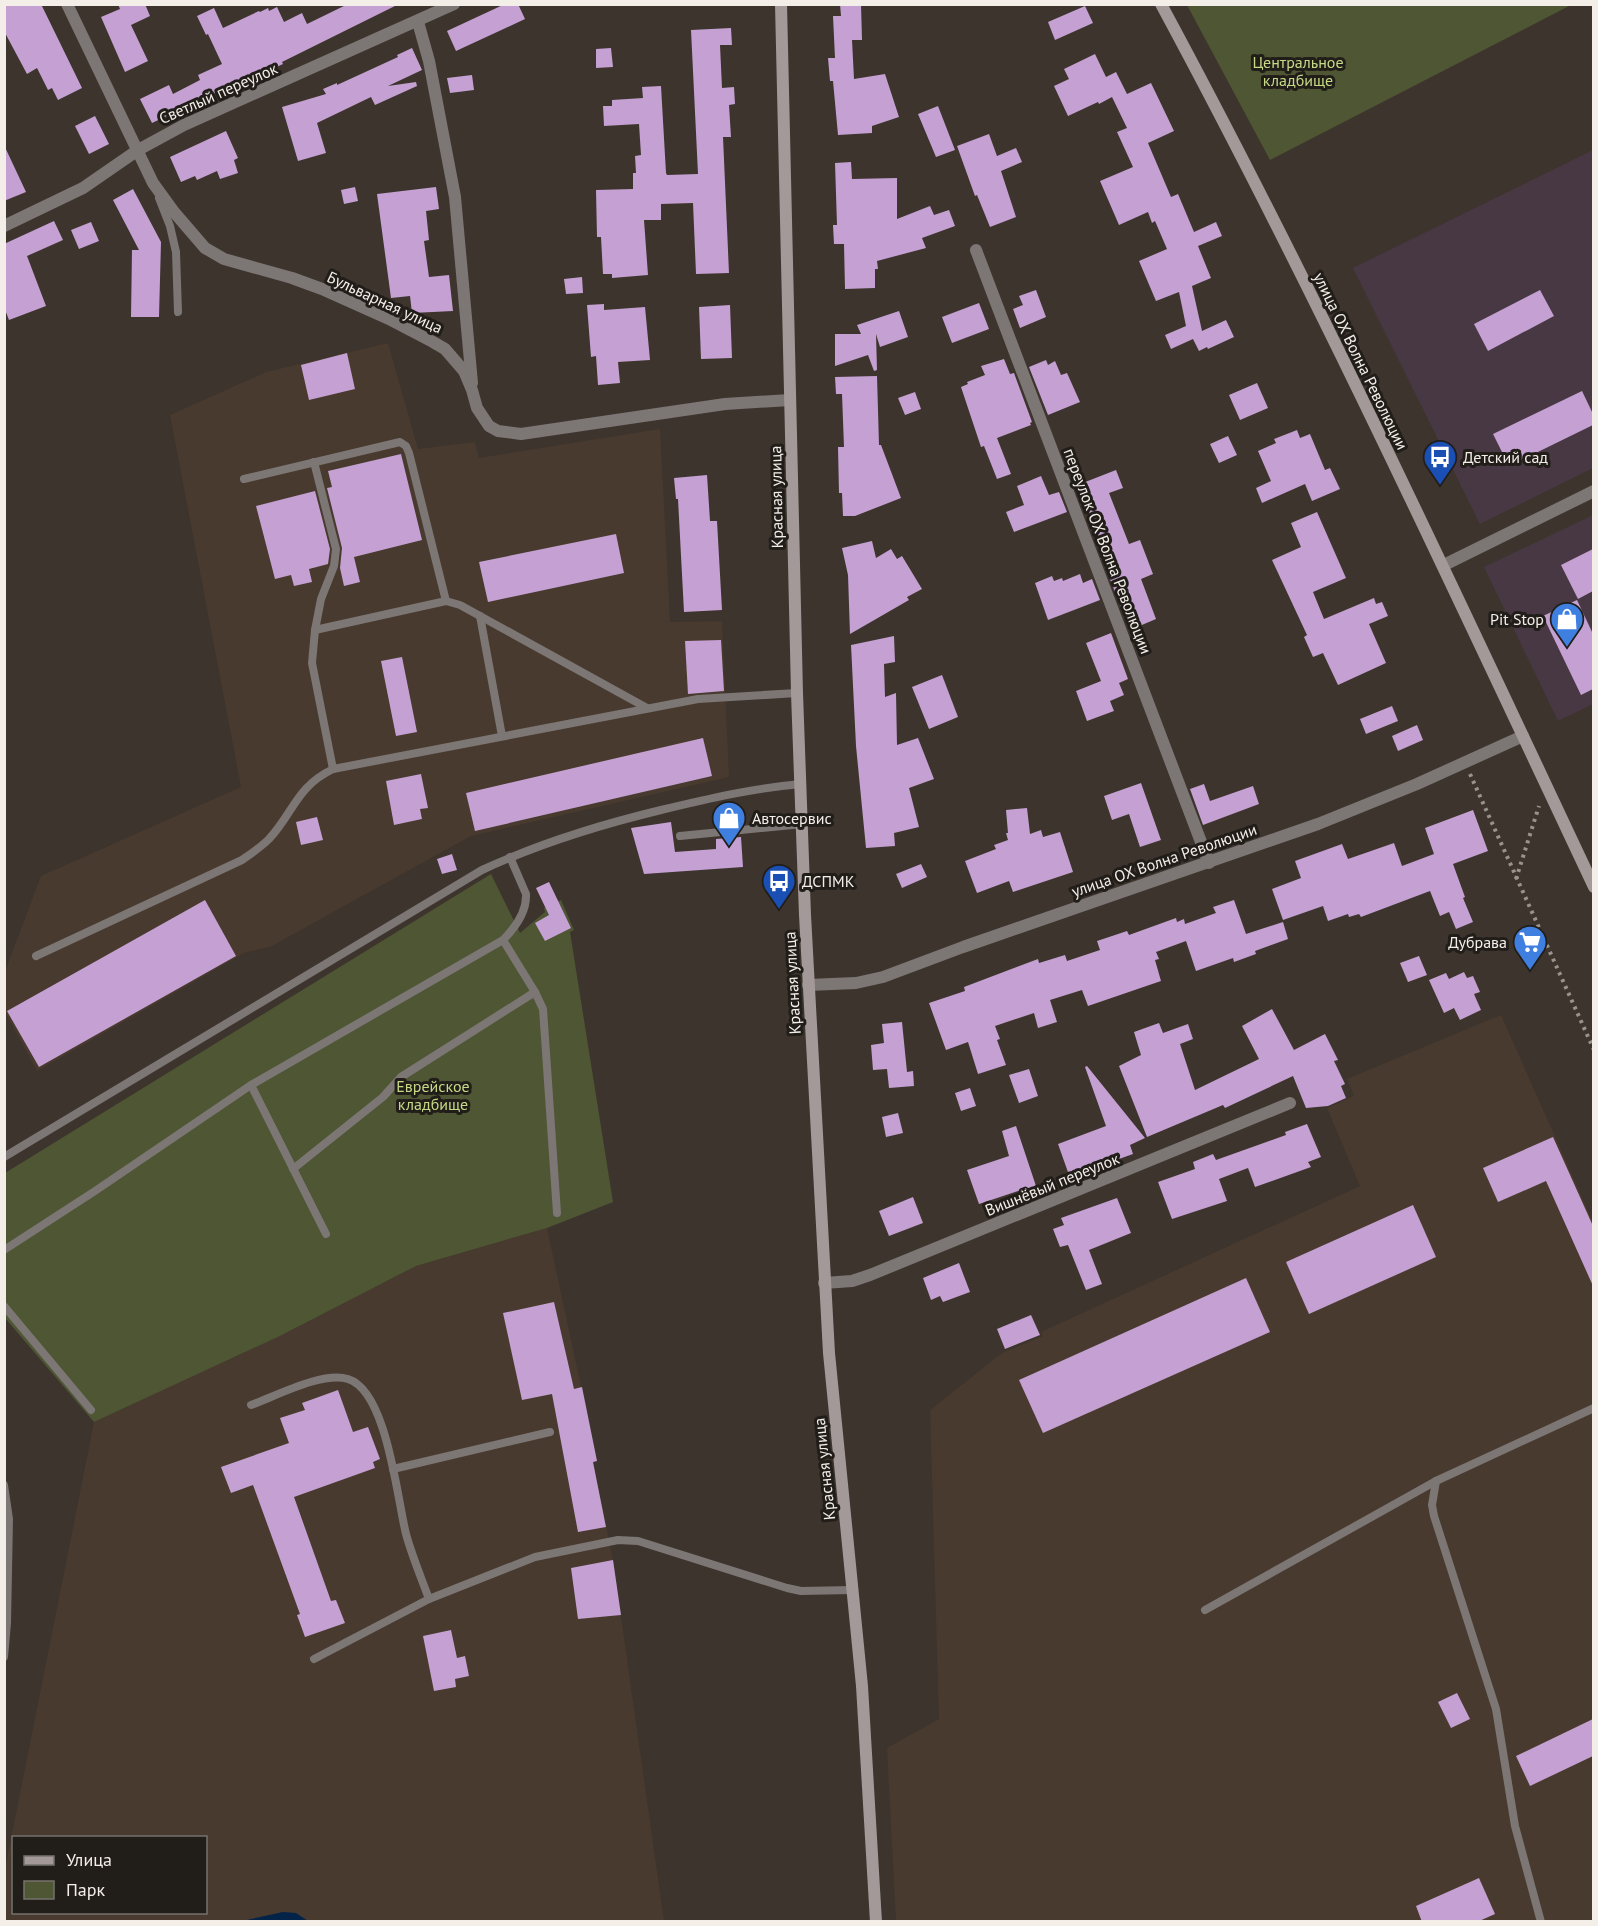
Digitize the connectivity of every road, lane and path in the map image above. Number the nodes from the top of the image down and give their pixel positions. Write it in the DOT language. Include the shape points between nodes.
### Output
graph roads {
  1 [pos="67,4"];
  2 [pos="454,4"];
  3 [pos="781,4"];
  4 [pos="1161,4"];
  5 [pos="418,22"];
  6 [pos="138,150"];
  7 [pos="153,183"];
  8 [pos="4,226"];
  9 [pos="976,250"];
  10 [pos="177,312"];
  11 [pos="472,390"];
  12 [pos="790,400"];
  13 [pos="314,462"];
  14 [pos="244,479"];
  15 [pos="1593,491"];
  16 [pos="1444,565"];
  17 [pos="446,600"];
  18 [pos="480,616"];
  19 [pos="315,630"];
  20 [pos="797,693"];
  21 [pos="647,708"];
  22 [pos="502,736"];
  23 [pos="1522,736"];
  24 [pos="1466,763"];
  25 [pos="333,769"];
  26 [pos="801,784"];
  27 [pos="1546,786"];
  28 [pos="802,824"];
  29 [pos="680,836"];
  30 [pos="510,857"];
  31 [pos="1209,863"];
  32 [pos="1516,880"];
  33 [pos="1593,887"];
  34 [pos="503,940"];
  35 [pos="36,956"];
  36 [pos="808,985"];
  37 [pos="535,992"];
  38 [pos="1593,1050"];
  39 [pos="251,1085"];
  40 [pos="1290,1103"];
  41 [pos="4,1157"];
  42 [pos="293,1169"];
  43 [pos="557,1213"];
  44 [pos="326,1234"];
  45 [pos="4,1250"];
  46 [pos="824,1283"];
  47 [pos="4,1306"];
  48 [pos="251,1405"];
  49 [pos="1593,1408"];
  50 [pos="91,1410"];
  51 [pos="550,1432"];
  52 [pos="393,1469"];
  53 [pos="1436,1481"];
  54 [pos="4,1485"];
  55 [pos="853,1590"];
  56 [pos="429,1599"];
  57 [pos="1205,1610"];
  58 [pos="4,1658"];
  59 [pos="314,1659"];
  60 [pos="876,1922"];
  61 [pos="1541,1922"];
  1 -- 6 [label="street, Бульварная улица"];
  2 -- 5 [label="street, Светлый переулок"];
  3 -- 12 [label="street, Красная улица"];
  4 -- 16 [label="street, улица ОХ Волна Революции"];
  5 -- 6 [label="street, Светлый переулок" via="184,125"];
  5 -- 11 [label="street" via="455,197"];
  6 -- 7 [label="street, Бульварная улица"];
  6 -- 8 [label="street, Светлый переулок" via="83,188"];
  7 -- 10 [label="lane" via="174,240"];
  7 -- 11 [label="street, Бульварная улица" via="195,238 213,254 292,278 424,337 446,349"];
  9 -- 31 [label="street, переулок ОХ Волна Революции"];
  11 -- 12 [label="street, Бульварная улица" via="482,418 498,431 509,434 725,404"];
  12 -- 20 [label="street, Красная улица"];
  13 -- 14 [label="lane"];
  13 -- 17 [label="lane" via="393,442 406,446"];
  13 -- 19 [label="lane" via="336,549"];
  15 -- 16 [label="street"];
  16 -- 23 [label="street, улица ОХ Волна Революции"];
  17 -- 18 [label="lane"];
  17 -- 19 [label="lane"];
  18 -- 21 [label="lane"];
  18 -- 22 [label="lane"];
  19 -- 25 [label="lane" via="312,663"];
  20 -- 21 [label="lane" via="698,699"];
  20 -- 26 [label="street, Красная улица"];
  21 -- 22 [label="lane"];
  22 -- 25 [label="lane"];
  23 -- 24 [label="street, улица ОХ Волна Революции"];
  23 -- 27 [label="street, улица ОХ Волна Революции"];
  24 -- 31 [label="street, улица ОХ Волна Революции" via="1368,805"];
  24 -- 32 [label="path"];
  25 -- 35 [label="lane" via="305,787 270,837 242,860"];
  26 -- 28 [label="street, Красная улица"];
  26 -- 30 [label="lane" via="708,798 627,818"];
  27 -- 32 [label="path"];
  27 -- 33 [label="street, улица ОХ Волна Революции"];
  28 -- 29 [label="lane"];
  28 -- 36 [label="street, Красная улица"];
  30 -- 34 [label="lane" via="526,900"];
  30 -- 41 [label="lane" via="458,883"];
  31 -- 36 [label="street, улица ОХ Волна Революции" via="876,979"];
  32 -- 38 [label="path"];
  34 -- 37 [label="lane"];
  34 -- 39 [label="lane"];
  36 -- 46 [label="street, Красная улица"];
  37 -- 42 [label="lane" via="401,1077 383,1097"];
  37 -- 43 [label="lane" via="543,1009"];
  39 -- 42 [label="lane"];
  39 -- 45 [label="lane"];
  40 -- 46 [label="street, Вишнёвый переулок" via="870,1275"];
  42 -- 44 [label="lane"];
  46 -- 55 [label="street, Красная улица"];
  47 -- 50 [label="lane"];
  48 -- 52 [label="lane" via="318,1381 349,1379 371,1397"];
  49 -- 53 [label="lane"];
  51 -- 52 [label="lane"];
  52 -- 56 [label="lane" via="406,1534"];
  53 -- 57 [label="lane"];
  53 -- 61 [label="lane" via="1434,1516 1496,1709 1515,1826"];
  54 -- 58 [label="lane" via="9,1519"];
  55 -- 56 [label="lane" via="801,1591 638,1541 618,1540 535,1557"];
  55 -- 60 [label="street, Красная улица"];
  56 -- 59 [label="lane"];
}
